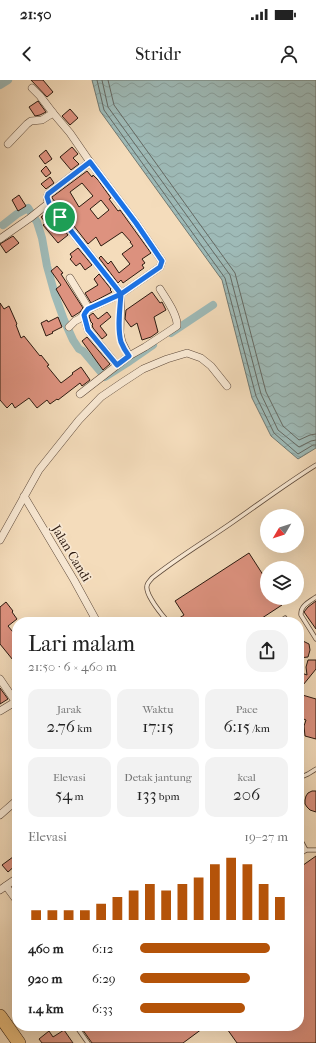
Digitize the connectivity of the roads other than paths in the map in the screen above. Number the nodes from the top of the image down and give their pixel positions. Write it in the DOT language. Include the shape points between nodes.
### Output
graph roads {
  1 [pos="32,88"];
  2 [pos="54,113"];
  3 [pos="8,144"];
  4 [pos="90,162"];
  5 [pos="49,203"];
  6 [pos="0,239"];
  7 [pos="70,278"];
  8 [pos="160,289"];
  9 [pos="121,294"];
  10 [pos="86,312"];
  11 [pos="69,327"];
  12 [pos="129,356"];
  13 [pos="117,365"];
  14 [pos="227,386"];
  15 [pos="80,394"];
  16 [pos="316,465"];
  17 [pos="24,496"];
  18 [pos="0,540"];
  19 [pos="316,597"];
  20 [pos="94,617"];
  21 [pos="164,617"];
  22 [pos="302,617"];
  23 [pos="304,621"];
  24 [pos="316,639"];
  25 [pos="0,679"];
  26 [pos="12,697"];
  27 [pos="12,705"];
  28 [pos="0,712"];
  29 [pos="316,769"];
  30 [pos="304,776"];
  31 [pos="12,804"];
  32 [pos="0,815"];
  33 [pos="304,846"];
  34 [pos="306,850"];
  35 [pos="316,850"];
  36 [pos="12,882"];
  37 [pos="3,888"];
  38 [pos="12,897"];
  39 [pos="0,1016"];
  40 [pos="80,1031"];
  41 [pos="19,1043"];
  42 [pos="88,1043"];
  1 -- 2 [label="street"];
  2 -- 3 [label="street" via="42,120 31,121"];
  2 -- 4 [label="street"];
  4 -- 5 [label="street" via="48,194"];
  4 -- 9 [label="street" via="162,261 160,267"];
  5 -- 6 [label="street"];
  5 -- 9 [label="street"];
  7 -- 10 [label="street"];
  8 -- 12 [label="street" via="175,316 177,326"];
  9 -- 10 [label="street"];
  9 -- 12 [label="street" via="120,333"];
  10 -- 11 [label="street"];
  10 -- 13 [label="street" via="88,330"];
  12 -- 13 [label="street"];
  13 -- 15 [label="street"];
  14 -- 17 [label="street" via="211,366 201,358 187,353 143,370 101,397 79,420 38,470"];
  16 -- 21 [label="lane" via="152,578 146,589"];
  17 -- 18 [label="street"];
  17 -- 20 [label="street, Jalan Candi"];
  19 -- 22 [label="lane" via="303,606 300,611"];
  23 -- 24 [label="lane"];
  25 -- 26 [label="street"];
  27 -- 28 [label="street"];
  29 -- 30 [label="lane"];
  31 -- 32 [label="street"];
  33 -- 34 [label="lane"];
  34 -- 35 [label="lane"];
  36 -- 37 [label="street"];
  37 -- 38 [label="street"];
  39 -- 41 [label="highway"];
  40 -- 42 [label="lane"];
}
